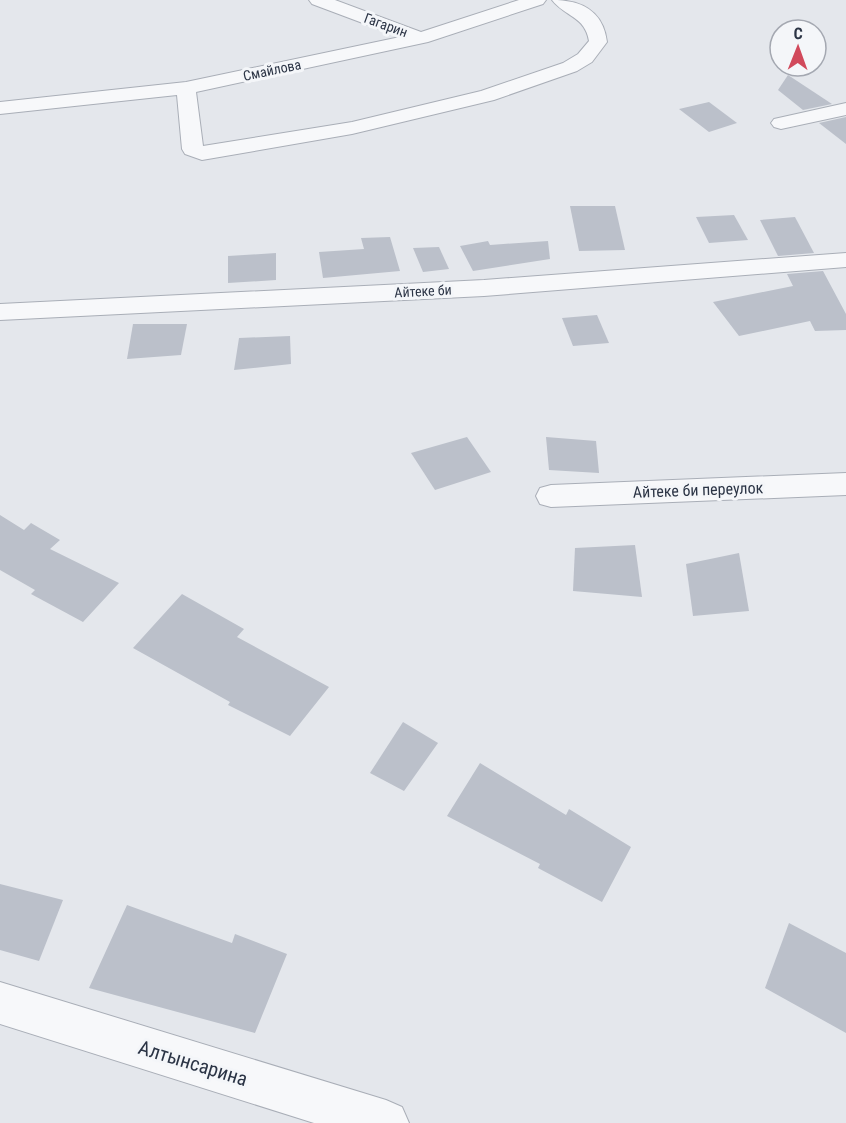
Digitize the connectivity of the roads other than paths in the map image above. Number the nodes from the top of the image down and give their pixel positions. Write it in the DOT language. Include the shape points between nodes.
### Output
graph roads {
  1 [pos="318,0"];
  2 [pos="537,0"];
  3 [pos="561,0"];
  4 [pos="421,38"];
  5 [pos="186,88"];
  6 [pos="0,108"];
  7 [pos="846,109"];
  8 [pos="781,123"];
  9 [pos="846,260"];
  10 [pos="0,312"];
  11 [pos="846,484"];
  12 [pos="551,496"];
  13 [pos="0,1003"];
  14 [pos="386,1123"];
  1 -- 4 [label="street, Гагарин"];
  2 -- 4 [label="street, Смайлова"];
  3 -- 5 [label="street" via="584,14 598,32 598,42 585,58 546,77 487,96 352,128 202,154 193,149"];
  4 -- 5 [label="street, Смайлова"];
  5 -- 6 [label="street, Смайлова"];
  7 -- 8 [label="street"];
  9 -- 10 [label="street, Айтеке би" via="484,288"];
  11 -- 12 [label="street, Айтеке би переулок"];
  13 -- 14 [label="street, Алтынсарина"];
}
